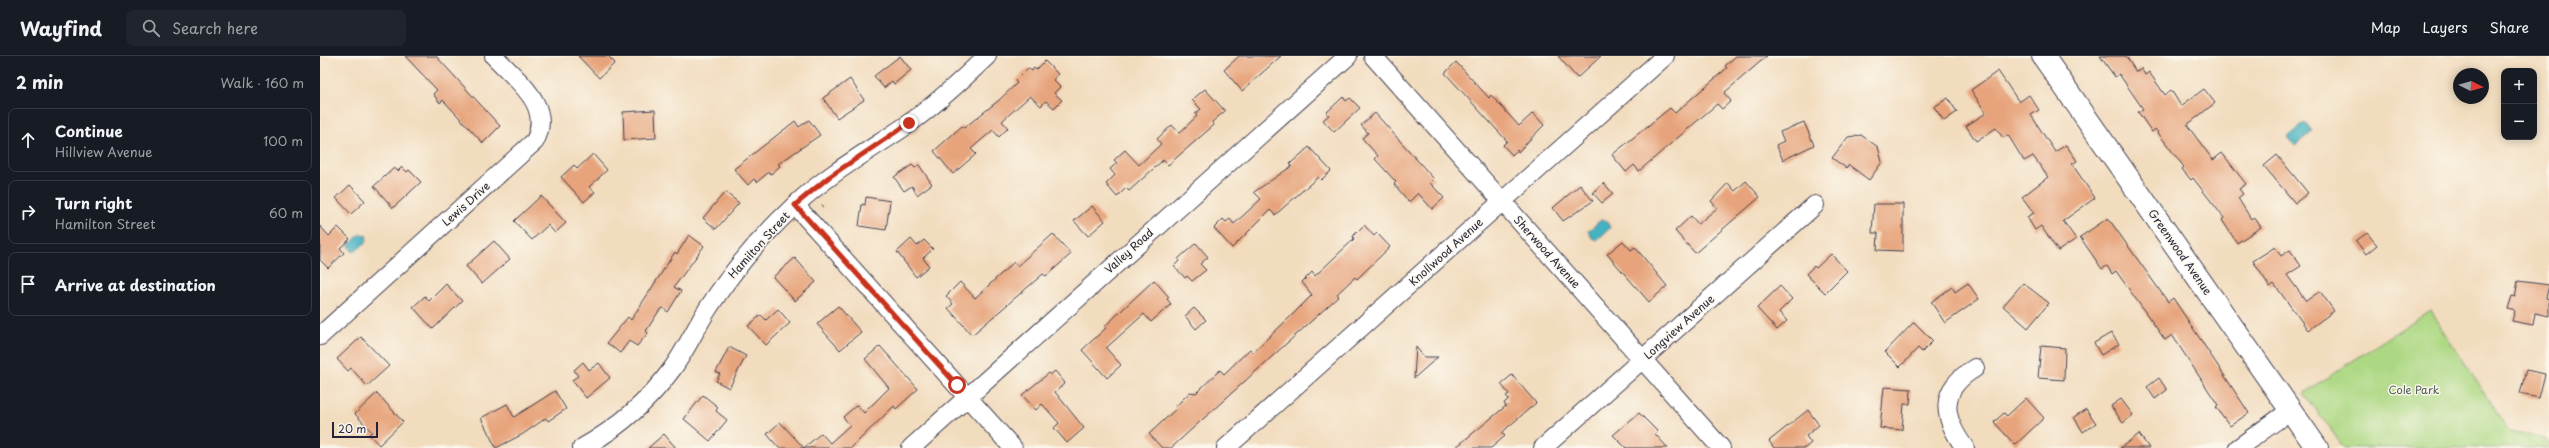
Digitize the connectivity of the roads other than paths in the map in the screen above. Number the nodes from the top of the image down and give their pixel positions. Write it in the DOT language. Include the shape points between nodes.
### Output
graph roads {
  1 [pos="494,56"];
  2 [pos="987,56"];
  3 [pos="1348,56"];
  4 [pos="1373,56"];
  5 [pos="1665,56"];
  6 [pos="2043,56"];
  7 [pos="1502,202"];
  8 [pos="795,205"];
  9 [pos="1815,205"];
  10 [pos="320,336"];
  11 [pos="1642,359"];
  12 [pos="1975,368"];
  13 [pos="967,397"];
  14 [pos="2291,410"];
  15 [pos="582,448"];
  16 [pos="911,448"];
  17 [pos="1013,448"];
  18 [pos="1226,448"];
  19 [pos="1543,448"];
  20 [pos="1721,448"];
  21 [pos="1965,448"];
  22 [pos="2238,448"];
  23 [pos="2317,448"];
  1 -- 10 [label="street, Lewis Drive" via="535,101 541,122 535,141"];
  2 -- 8 [label="street, Hamilton Street" via="909,123 829,177"];
  3 -- 13 [label="street, Valley Road"];
  4 -- 7 [label="street, Sherwood Avenue"];
  5 -- 7 [label="street, Knollwood Avenue"];
  6 -- 14 [label="street, Greenwood Avenue"];
  7 -- 11 [label="street, Sherwood Avenue"];
  7 -- 18 [label="street, Knollwood Avenue"];
  8 -- 13 [label="street"];
  8 -- 15 [label="street, Hamilton Street" via="732,273 672,368 653,393 605,435"];
  9 -- 11 [label="street, Longview Avenue"];
  11 -- 19 [label="street, Longview Avenue"];
  11 -- 20 [label="street, Sherwood Avenue"];
  12 -- 21 [label="street" via="1957,380 1947,404 1948,418 1953,431"];
  13 -- 16 [label="street, Valley Road"];
  13 -- 17 [label="street"];
  14 -- 22 [label="street"];
  14 -- 23 [label="street, Greenwood Avenue"];
}
